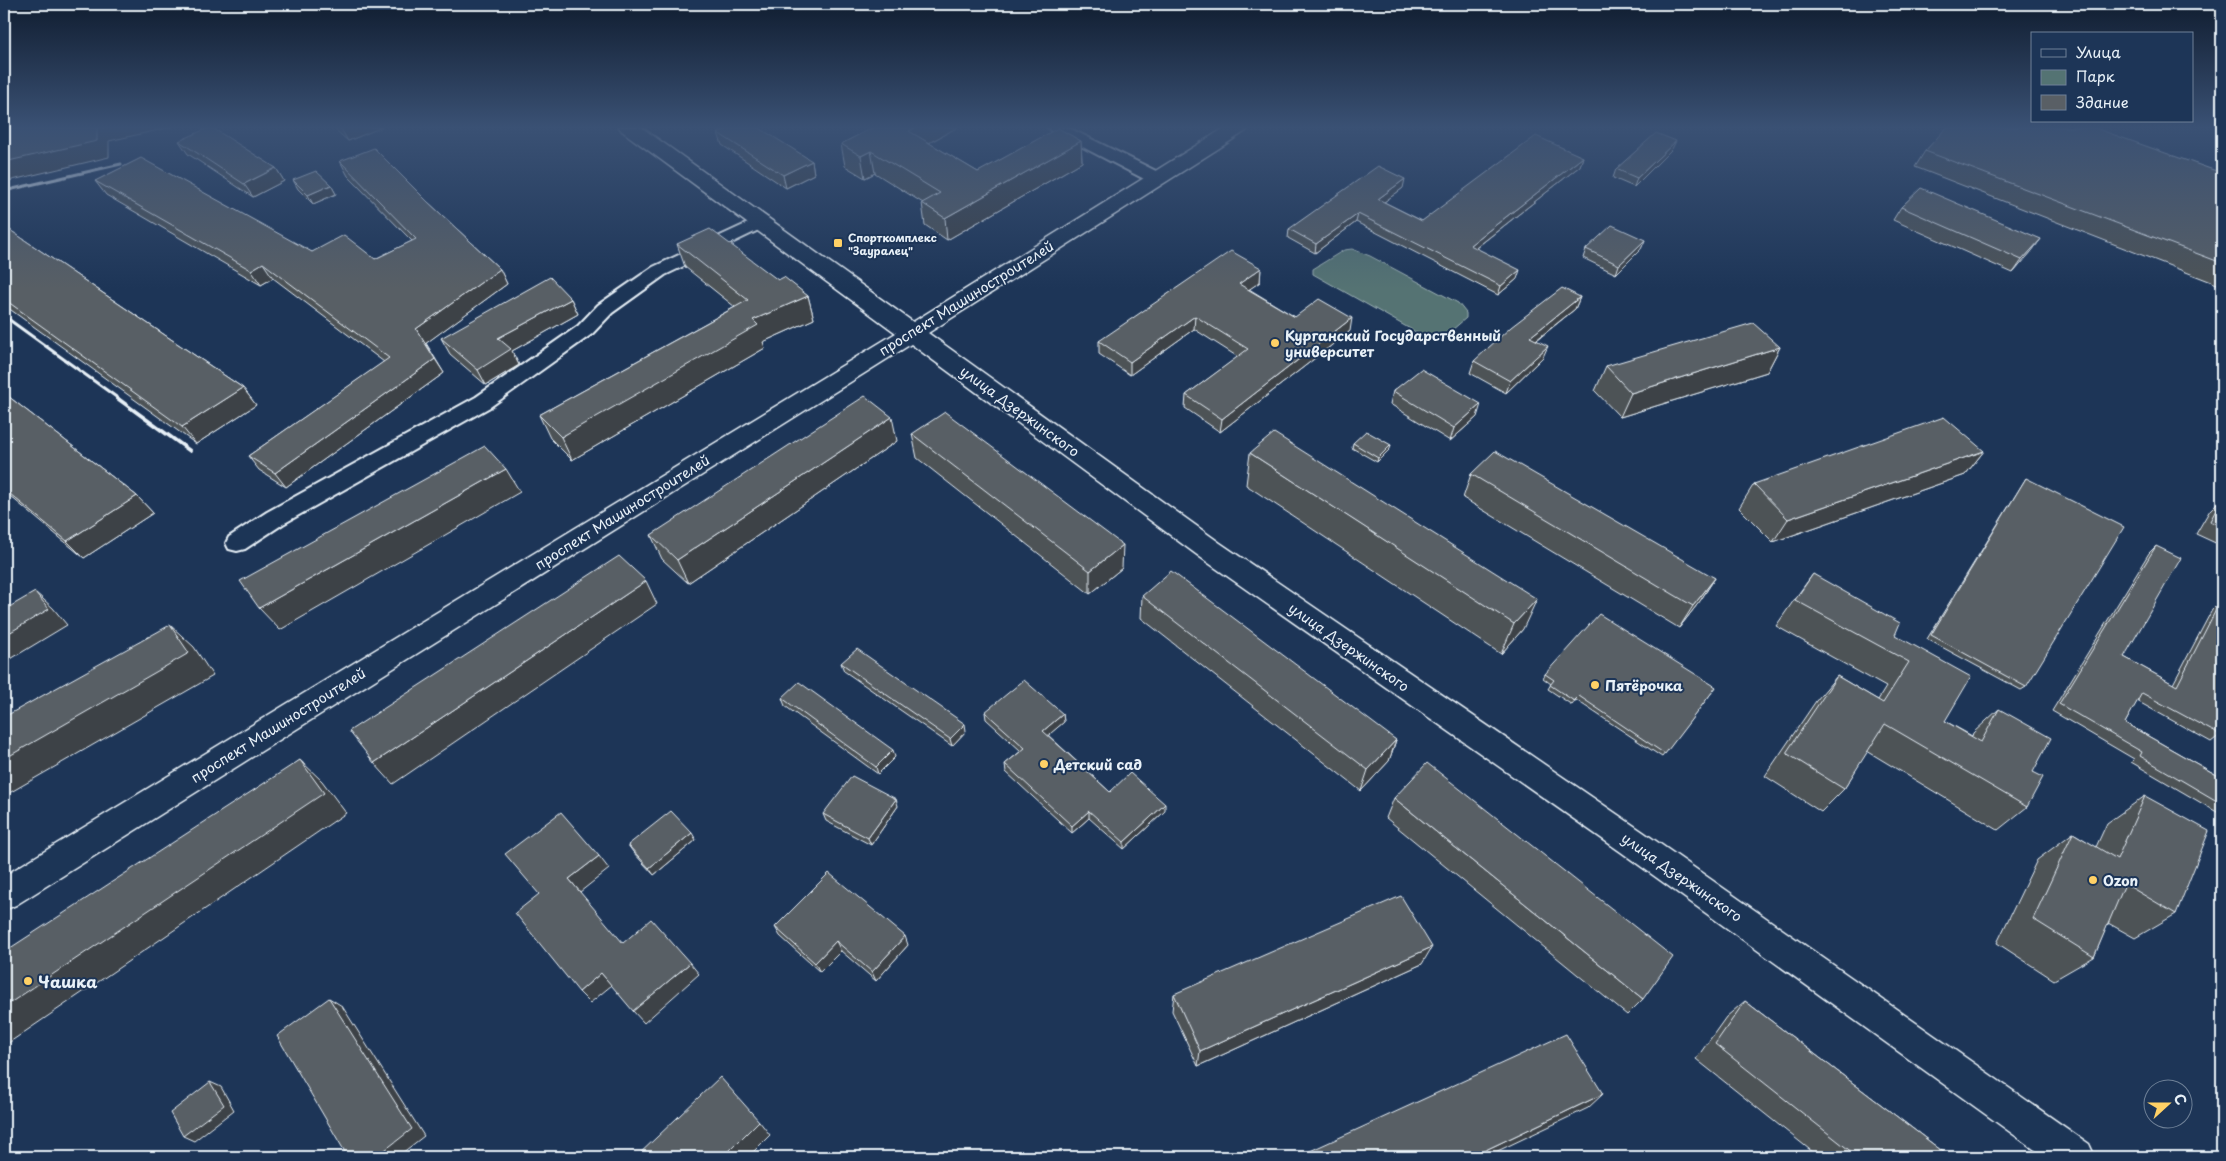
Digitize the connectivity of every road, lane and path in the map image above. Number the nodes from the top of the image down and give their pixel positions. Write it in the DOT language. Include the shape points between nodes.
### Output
graph roads {
  1 [pos="705,181"];
  2 [pos="1151,181"];
  3 [pos="761,222"];
  4 [pos="912,333"];
  5 [pos="237,543"];
  6 [pos="4,894"];
  7 [pos="2076,1157"];
  1 -- 3 [label="main road, улица Дзержинского"];
  2 -- 4 [label="main road, проспект Машиностроителей"];
  3 -- 4 [label="main road, улица Дзержинского"];
  3 -- 5 [label="street" via="659,271 605,310 585,330 483,402 275,518"];
  4 -- 6 [label="main road, проспект Машиностроителей"];
  4 -- 7 [label="main road, улица Дзержинского" via="1210,550 1632,842"];
}
